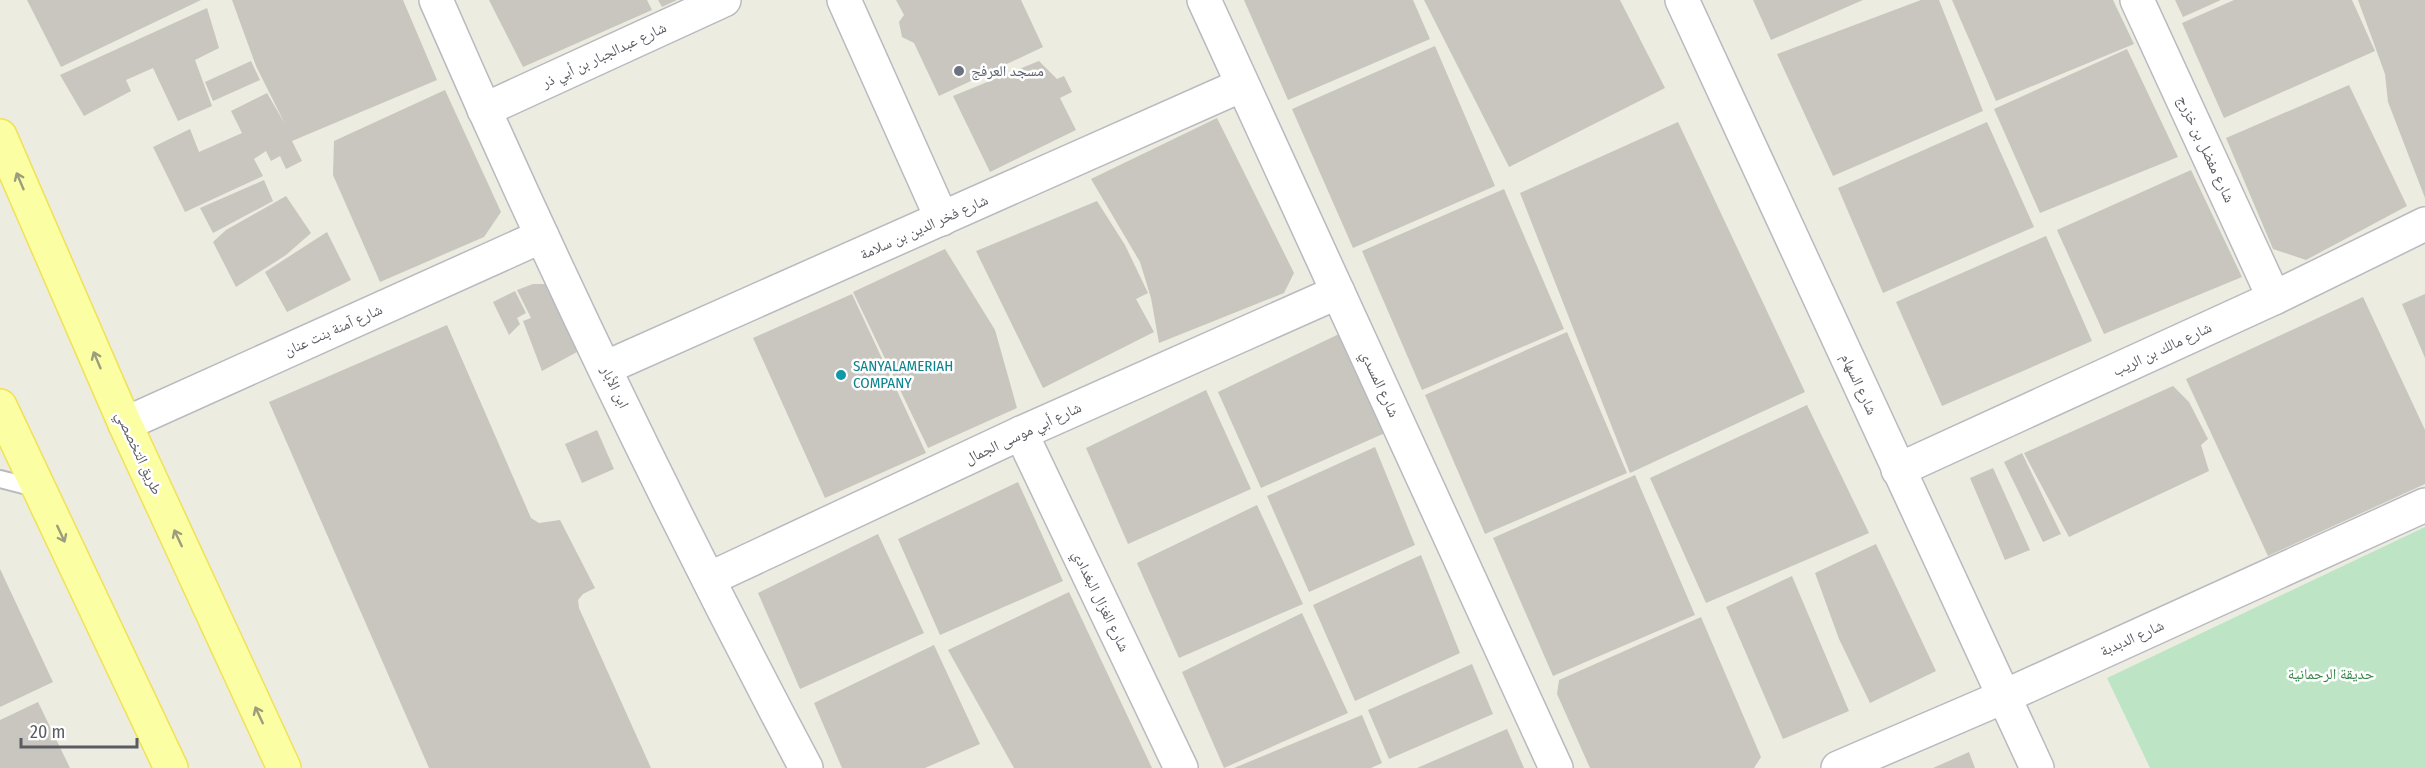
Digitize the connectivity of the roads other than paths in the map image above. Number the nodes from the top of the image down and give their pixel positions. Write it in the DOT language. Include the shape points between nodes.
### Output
graph roads {
  1 [pos="436,0"];
  2 [pos="724,0"];
  3 [pos="844,0"];
  4 [pos="1204,0"];
  5 [pos="1682,0"];
  6 [pos="2137,0"];
  7 [pos="1242,86"];
  8 [pos="484,110"];
  9 [pos="0,136"];
  10 [pos="942,219"];
  11 [pos="2425,224"];
  12 [pos="542,236"];
  13 [pos="1338,292"];
  14 [pos="2274,298"];
  15 [pos="605,368"];
  16 [pos="0,406"];
  17 [pos="125,424"];
  18 [pos="1021,433"];
  19 [pos="1898,470"];
  20 [pos="0,479"];
  21 [pos="39,489"];
  22 [pos="2425,505"];
  23 [pos="709,579"];
  24 [pos="2003,697"];
  25 [pos="171,768"];
  26 [pos="284,768"];
  27 [pos="806,768"];
  28 [pos="1181,768"];
  29 [pos="1556,768"];
  30 [pos="1838,768"];
  31 [pos="2037,768"];
  1 -- 8 [label="street, ابن الأبار"];
  2 -- 8 [label="street, شارع عبدالجبار بن أبي ذر"];
  3 -- 10 [label="street"];
  4 -- 7 [label="street, شارع المسدي"];
  5 -- 19 [label="street, شارع السهام"];
  6 -- 14 [label="street, شارع مفضل بن خزرج"];
  7 -- 10 [label="street, شارع فخر الدين بن سلامة"];
  7 -- 13 [label="street, شارع المسدي"];
  8 -- 12 [label="street, ابن الأبار"];
  17 -- 9 [label="main road, طريق التخصصي, one-way"];
  10 -- 15 [label="street, شارع فخر الدين بن سلامة"];
  11 -- 14 [label="street, شارع مالك بن الريب"];
  12 -- 15 [label="street, ابن الأبار"];
  12 -- 17 [label="street, شارع آمنة بنت عنان"];
  13 -- 18 [label="street, شارع أبي موسى الجمال"];
  13 -- 29 [label="street, شارع المسدي"];
  14 -- 19 [label="street, شارع مالك بن الريب"];
  15 -- 23 [label="street, ابن الأبار"];
  16 -- 21 [label="main road"];
  26 -- 17 [label="main road, طريق التخصصي, one-way"];
  18 -- 23 [label="street, شارع أبي موسى الجمال"];
  18 -- 28 [label="street, شارع الغزال البغدادي"];
  19 -- 24 [label="street, شارع السهام"];
  20 -- 21 [label="lane"];
  21 -- 25 [label="main road, one-way"];
  22 -- 24 [label="street, شارع الدبدبة"];
  23 -- 27 [label="street, ابن الأبار"];
  24 -- 30 [label="street, شارع الدبدبة"];
  24 -- 31 [label="street, شارع السهام"];
}
